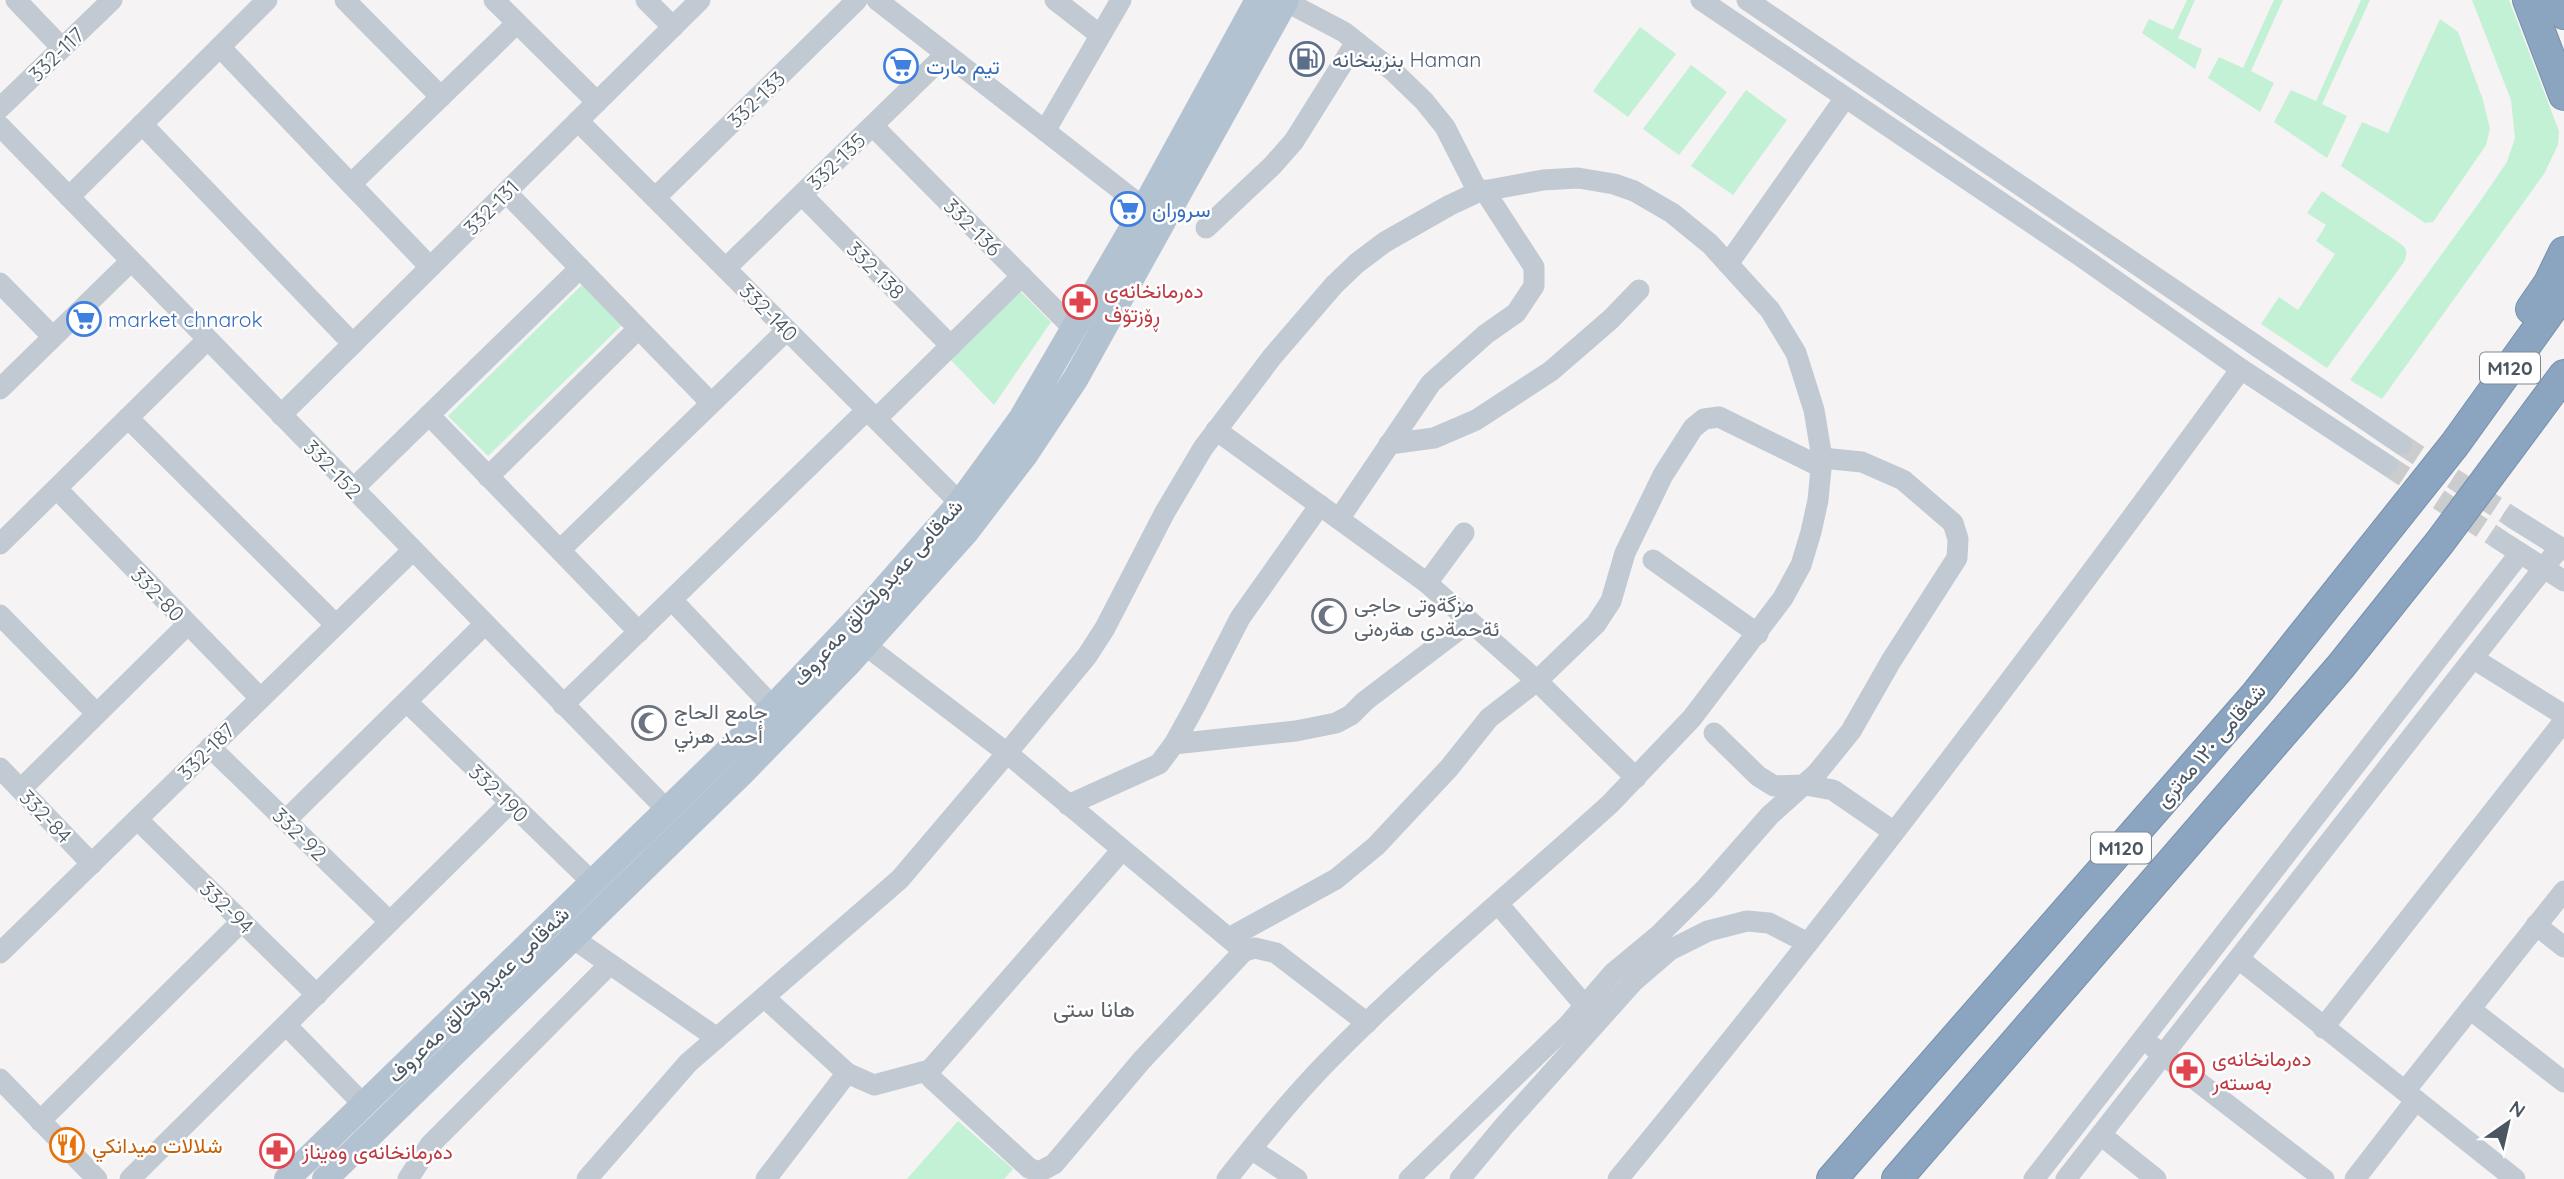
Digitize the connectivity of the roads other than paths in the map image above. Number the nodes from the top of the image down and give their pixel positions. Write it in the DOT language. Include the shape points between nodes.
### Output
graph roads {
  1 [pos="16,0"];
  2 [pos="112,0"];
  3 [pos="267,0"];
  4 [pos="345,0"];
  5 [pos="494,0"];
  6 [pos="646,0"];
  7 [pos="700,0"];
  8 [pos="857,0"];
  9 [pos="877,0"];
  10 [pos="1055,0"];
  11 [pos="1121,0"];
  12 [pos="1258,0"];
  13 [pos="1285,0"];
  14 [pos="1701,0"];
  15 [pos="1747,0"];
  16 [pos="2528,0"];
  17 [pos="2555,0"];
  18 [pos="2564,14"];
  19 [pos="517,23"];
  20 [pos="673,27"];
  21 [pos="1100,36"];
  22 [pos="1800,37"];
  23 [pos="1356,42"];
  24 [pos="220,47"];
  25 [pos="62,48"];
  26 [pos="946,54"];
  27 [pos="1786,58"];
  28 [pos="2564,95"];
  29 [pos="441,97"];
  30 [pos="1845,98"];
  31 [pos="597,102"];
  32 [pos="0,108"];
  33 [pos="578,121"];
  34 [pos="142,124"];
  35 [pos="0,126"];
  36 [pos="873,126"];
  37 [pos="1045,131"];
  38 [pos="351,184"];
  39 [pos="1481,191"];
  40 [pos="506,192"];
  41 [pos="802,195"];
  42 [pos="69,197"];
  43 [pos="655,198"];
  44 [pos="1144,208"];
  45 [pos="1206,228"];
  46 [pos="2564,252"];
  47 [pos="130,261"];
  48 [pos="1728,264"];
  49 [pos="430,267"];
  50 [pos="580,268"];
  51 [pos="726,268"];
  52 [pos="1021,276"];
  53 [pos="0,283"];
  54 [pos="1639,290"];
  55 [pos="2564,292"];
  56 [pos="638,328"];
  57 [pos="1074,329"];
  58 [pos="787,330"];
  59 [pos="53,337"];
  60 [pos="208,340"];
  61 [pos="353,344"];
  62 [pos="951,346"];
  63 [pos="2241,369"];
  64 [pos="2564,375"];
  65 [pos="0,389"];
  66 [pos="2564,395"];
  67 [pos="711,403"];
  68 [pos="872,414"];
  69 [pos="281,415"];
  70 [pos="429,415"];
  71 [pos="128,418"];
  72 [pos="1216,430"];
  73 [pos="1389,444"];
  74 [pos="2401,444"];
  75 [pos="2455,444"];
  76 [pos="2505,456"];
  77 [pos="1821,462"];
  78 [pos="2386,465"];
  79 [pos="488,477"];
  80 [pos="57,489"];
  81 [pos="353,489"];
  82 [pos="960,503"];
  83 [pos="1320,505"];
  84 [pos="2513,518"];
  85 [pos="1339,519"];
  86 [pos="1464,533"];
  87 [pos="2500,540"];
  88 [pos="0,544"];
  89 [pos="2562,548"];
  90 [pos="413,550"];
  91 [pos="560,550"];
  92 [pos="2520,553"];
  93 [pos="1653,560"];
  94 [pos="2545,569"];
  95 [pos="2564,581"];
  96 [pos="1427,583"];
  97 [pos="672,600"];
  98 [pos="0,615"];
  99 [pos="1469,622"];
  100 [pos="485,624"];
  101 [pos="187,625"];
  102 [pos="336,625"];
  103 [pos="639,632"];
  104 [pos="1758,635"];
  105 [pos="865,645"];
  106 [pos="2474,659"];
  107 [pos="1537,681"];
  108 [pos="260,698"];
  109 [pos="407,702"];
  110 [pos="563,705"];
  111 [pos="773,707"];
  112 [pos="96,713"];
  113 [pos="2564,715"];
  114 [pos="2564,721"];
  115 [pos="1714,733"];
  116 [pos="1174,744"];
  117 [pos="211,747"];
  118 [pos="1007,753"];
  119 [pos="1,772"];
  120 [pos="1636,778"];
  121 [pos="1806,785"];
  122 [pos="21,789"];
  123 [pos="509,804"];
  124 [pos="1068,806"];
  125 [pos="667,810"];
  126 [pos="138,820"];
  127 [pos="286,820"];
  128 [pos="1894,832"];
  129 [pos="1122,850"];
  130 [pos="92,864"];
  131 [pos="592,882"];
  132 [pos="2564,891"];
  133 [pos="1499,905"];
  134 [pos="389,921"];
  135 [pos="242,922"];
  136 [pos="2536,925"];
  137 [pos="574,939"];
  138 [pos="1808,943"];
  139 [pos="1237,945"];
  140 [pos="2564,947"];
  141 [pos="0,953"];
  142 [pos="2239,959"];
  143 [pos="510,961"];
  144 [pos="610,964"];
  145 [pos="529,981"];
  146 [pos="317,995"];
  147 [pos="764,996"];
  148 [pos="1586,1007"];
  149 [pos="2470,1009"];
  150 [pos="1367,1023"];
  151 [pos="287,1026"];
  152 [pos="2323,1028"];
  153 [pos="717,1038"];
  154 [pos="2143,1040"];
  155 [pos="2163,1056"];
  156 [pos="930,1070"];
  157 [pos="847,1073"];
  158 [pos="0,1079"];
  159 [pos="2564,1082"];
  160 [pos="2411,1096"];
  161 [pos="364,1105"];
  162 [pos="40,1121"];
  163 [pos="2101,1135"];
  164 [pos="1251,1149"];
  165 [pos="1038,1175"];
  166 [pos="97,1179"];
  167 [pos="130,1179"];
  168 [pos="287,1179"];
  169 [pos="325,1179"];
  170 [pos="408,1179"];
  171 [pos="587,1179"];
  172 [pos="766,1179"];
  173 [pos="1227,1179"];
  174 [pos="1297,1179"];
  175 [pos="1409,1179"];
  176 [pos="1460,1179"];
  177 [pos="1618,1179"];
  178 [pos="1832,1179"];
  179 [pos="1897,1179"];
  180 [pos="2035,1179"];
  181 [pos="2066,1179"];
  182 [pos="2156,1179"];
  183 [pos="2324,1179"];
  184 [pos="2355,1179"];
  185 [pos="2515,1179"];
  1 -- 25 [label="street"];
  2 -- 25 [label="street, 332-117"];
  3 -- 24 [label="street"];
  4 -- 29 [label="street"];
  5 -- 19 [label="street"];
  6 -- 20 [label="street"];
  7 -- 20 [label="street, 332-131"];
  8 -- 43 [label="street, 332-133"];
  9 -- 26 [label="street"];
  10 -- 21 [label="street"];
  11 -- 21 [label="street"];
  12 -- 44 [label="main road, شەقامی عەبدولخالق مەعروف"];
  13 -- 23 [label="street"];
  13 -- 105 [label="main road, شەقامی عەبدولخالق مەعروف" via="1100,338 1051,417 966,532"];
  14 -- 27 [label="street"];
  15 -- 22 [label="street"];
  16 -- 28 [label="highway"];
  17 -- 18 [label="highway"];
  19 -- 29 [label="street"];
  19 -- 31 [label="street"];
  20 -- 31 [label="street, 332-131"];
  21 -- 37 [label="street"];
  22 -- 27 [label="street"];
  22 -- 74 [label="street"];
  23 -- 39 [label="street" via="1438,115"];
  23 -- 45 [label="street" via="1294,141"];
  24 -- 34 [label="street"];
  24 -- 38 [label="street"];
  25 -- 32 [label="street, 332-117"];
  26 -- 36 [label="street, 332-135"];
  26 -- 37 [label="street"];
  27 -- 30 [label="street"];
  29 -- 38 [label="street"];
  30 -- 48 [label="street"];
  30 -- 63 [label="street"];
  31 -- 33 [label="street, 332-131"];
  33 -- 40 [label="street, 332-131"];
  33 -- 43 [label="street, 332-140"];
  34 -- 42 [label="street"];
  34 -- 61 [label="street"];
  35 -- 42 [label="street, 332-152"];
  36 -- 41 [label="street, 332-135"];
  36 -- 52 [label="street, 332-136"];
  37 -- 44 [label="street"];
  38 -- 49 [label="street"];
  39 -- 48 [label="street" via="1565,179 1614,184 1666,209"];
  39 -- 72 [label="street" via="1428,216 1347,272"];
  39 -- 73 [label="street" via="1534,267 1534,286 1516,313 1431,383"];
  40 -- 49 [label="street, 332-131"];
  40 -- 50 [label="street"];
  41 -- 51 [label="street, 332-135"];
  41 -- 62 [label="street, 332-138"];
  42 -- 47 [label="street, 332-152"];
  43 -- 51 [label="street, 332-140"];
  44 -- 57 [label="main road, شەقامی عەبدولخالق مەعروف"];
  46 -- 75 [label="highway" via="2502,353"];
  47 -- 59 [label="street"];
  47 -- 60 [label="street, 332-152"];
  48 -- 77 [label="street" via="1770,310 1796,353 1814,410"];
  49 -- 61 [label="street, 332-131"];
  50 -- 56 [label="street"];
  50 -- 70 [label="street"];
  51 -- 58 [label="street, 332-140"];
  52 -- 57 [label="street, 332-136"];
  52 -- 62 [label="street"];
  53 -- 59 [label="street"];
  54 -- 73 [label="street" via="1551,371 1476,420 1434,438"];
  55 -- 75 [label="highway, شەقامی ١٢٠ مەتری / M120"];
  56 -- 67 [label="street"];
  56 -- 79 [label="street"];
  57 -- 82 [label="main road, شەقامی عەبدولخالق مەعروف" via="1021,419"];
  58 -- 67 [label="street"];
  58 -- 68 [label="street, 332-140"];
  59 -- 65 [label="street"];
  60 -- 69 [label="street, 332-152"];
  60 -- 71 [label="street"];
  61 -- 69 [label="street, 332-131"];
  62 -- 68 [label="street"];
  63 -- 78 [label="street"];
  63 -- 128 [label="street"];
  64 -- 76 [label="highway, M120"];
  66 -- 76 [label="highway"];
  67 -- 91 [label="street"];
  68 -- 82 [label="street, 332-140"];
  68 -- 97 [label="street"];
  69 -- 81 [label="street, 332-152"];
  70 -- 79 [label="street"];
  70 -- 81 [label="street"];
  71 -- 80 [label="street"];
  71 -- 102 [label="street"];
  72 -- 83 [label="street"];
  72 -- 118 [label="street" via="1184,479 1087,656"];
  73 -- 85 [label="street"];
  75 -- 178 [label="highway, شەقامی ١٢٠ مەتری / M120" via="2256,694"];
  76 -- 179 [label="highway, M120" via="2341,666"];
  77 -- 104 [label="street" via="1818,500 1801,565"];
  77 -- 107 [label="street" via="1719,417 1704,419 1663,475 1625,553 1604,613"];
  77 -- 121 [label="street" via="1862,462 1903,481 1953,523 1959,549 1861,716"];
  79 -- 91 [label="street"];
  80 -- 88 [label="street"];
  80 -- 101 [label="street, 332-80"];
  81 -- 90 [label="street, 332-152"];
  82 -- 111 [label="main road, شەقامی عەبدولخالق مەعروف"];
  83 -- 85 [label="street"];
  83 -- 116 [label="street" via="1240,618"];
  84 -- 89 [label="street"];
  85 -- 96 [label="street"];
  86 -- 96 [label="street"];
  87 -- 92 [label="street"];
  89 -- 94 [label="street"];
  90 -- 100 [label="street, 332-152"];
  90 -- 102 [label="street, 332-187"];
  91 -- 103 [label="street"];
  92 -- 94 [label="street"];
  92 -- 154 [label="street"];
  93 -- 104 [label="street"];
  94 -- 95 [label="street"];
  94 -- 106 [label="street"];
  96 -- 99 [label="street"];
  97 -- 103 [label="street"];
  97 -- 111 [label="street"];
  98 -- 112 [label="street"];
  99 -- 107 [label="street"];
  99 -- 116 [label="street" via="1336,723"];
  100 -- 109 [label="street"];
  100 -- 110 [label="street, 332-152"];
  101 -- 108 [label="street, 332-80"];
  101 -- 112 [label="street"];
  102 -- 108 [label="street, 332-187"];
  103 -- 110 [label="street"];
  104 -- 120 [label="street" via="1692,718"];
  105 -- 118 [label="street"];
  105 -- 137 [label="main road, شەقامی عەبدولخالق مەعروف"];
  106 -- 113 [label="street"];
  106 -- 142 [label="street"];
  107 -- 120 [label="street"];
  107 -- 139 [label="street" via="1489,718 1376,846 1336,880"];
  108 -- 117 [label="street, 332-187"];
  109 -- 123 [label="street, 332-190"];
  109 -- 127 [label="street"];
  110 -- 125 [label="street, 332-152"];
  111 -- 125 [label="main road, شەقامی عەبدولخالق مەعروف"];
  112 -- 122 [label="street"];
  114 -- 152 [label="street"];
  115 -- 121 [label="street" via="1774,786"];
  116 -- 124 [label="street" via="1159,764"];
  117 -- 126 [label="street, 332-187"];
  117 -- 127 [label="street, 332-92"];
  118 -- 124 [label="street"];
  118 -- 147 [label="street" via="900,879"];
  119 -- 122 [label="street, 332-84"];
  120 -- 133 [label="street"];
  121 -- 128 [label="street" via="1833,790"];
  121 -- 148 [label="street" via="1762,823 1660,933 1613,973"];
  122 -- 130 [label="street, 332-84"];
  123 -- 131 [label="street, 332-190"];
  123 -- 134 [label="street"];
  124 -- 129 [label="street"];
  125 -- 131 [label="main road, شەقامی عەبدولخالق مەعروف"];
  126 -- 130 [label="street, 332-187"];
  126 -- 135 [label="street, 332-94"];
  127 -- 134 [label="street, 332-92"];
  128 -- 138 [label="street"];
  129 -- 139 [label="street"];
  129 -- 156 [label="street"];
  130 -- 141 [label="street, 332-187"];
  131 -- 143 [label="main road, شەقامی عەبدولخالق مەعروف"];
  132 -- 136 [label="street"];
  133 -- 148 [label="street"];
  133 -- 150 [label="street"];
  134 -- 146 [label="street"];
  135 -- 146 [label="street, 332-94"];
  135 -- 162 [label="street"];
  136 -- 140 [label="street"];
  136 -- 149 [label="street"];
  137 -- 144 [label="street"];
  137 -- 145 [label="main road, شەقامی عەبدولخالق مەعروف"];
  138 -- 176 [label="street" via="1769,923 1747,921 1707,931 1670,950 1634,981"];
  138 -- 177 [label="street"];
  139 -- 150 [label="street" via="1276,953"];
  139 -- 165 [label="street" via="1054,1164"];
  142 -- 152 [label="street"];
  142 -- 155 [label="street"];
  143 -- 145 [label="main road"];
  143 -- 161 [label="main road, شەقامی عەبدولخالق مەعروف"];
  144 -- 153 [label="street"];
  144 -- 170 [label="street" via="430,1145"];
  145 -- 169 [label="main road, شەقامی عەبدولخالق مەعروف"];
  146 -- 151 [label="street"];
  147 -- 153 [label="street"];
  147 -- 157 [label="street"];
  148 -- 175 [label="street"];
  149 -- 159 [label="street"];
  149 -- 160 [label="street"];
  150 -- 164 [label="street"];
  151 -- 161 [label="street"];
  151 -- 167 [label="street"];
  152 -- 160 [label="street"];
  153 -- 171 [label="street" via="663,1090"];
  154 -- 155 [label="street"];
  154 -- 180 [label="street"];
  155 -- 163 [label="street"];
  155 -- 183 [label="street"];
  156 -- 157 [label="street" via="874,1085"];
  156 -- 165 [label="street" via="931,1078"];
  157 -- 172 [label="street"];
  158 -- 162 [label="street"];
  160 -- 184 [label="street"];
  160 -- 185 [label="street"];
  161 -- 168 [label="main road, شەقامی عەبدولخالق مەعروف"];
  162 -- 166 [label="street"];
  163 -- 181 [label="street"];
  163 -- 182 [label="street"];
  164 -- 173 [label="street"];
  164 -- 174 [label="street"];
}
